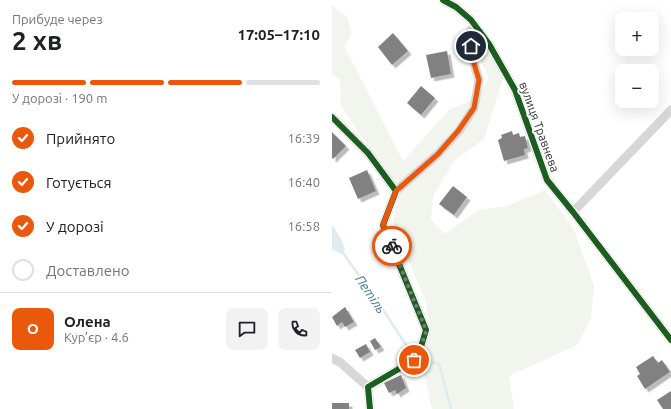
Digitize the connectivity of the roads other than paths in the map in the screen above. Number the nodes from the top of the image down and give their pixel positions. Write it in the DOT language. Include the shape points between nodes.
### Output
graph roads {
  1 [pos="443,0"];
  2 [pos="475,26"];
  3 [pos="671,110"];
  4 [pos="332,117"];
  5 [pos="396,191"];
  6 [pos="573,212"];
  7 [pos="671,340"];
  8 [pos="332,358"];
  9 [pos="368,387"];
  10 [pos="370,409"];
  1 -- 2 [label="street, вулиця Травнева" via="456,7"];
  2 -- 5 [label="street" via="470,31 473,60 479,80 474,108 443,148"];
  2 -- 6 [label="street, вулиця Травнева" via="489,44 515,90 547,180"];
  3 -- 6 [label="street"];
  4 -- 5 [label="street" via="368,153"];
  5 -- 9 [label="street" via="383,225 426,330 414,360"];
  6 -- 7 [label="street, вулиця Травнева"];
  8 -- 9 [label="street"];
  9 -- 10 [label="street"];
}
